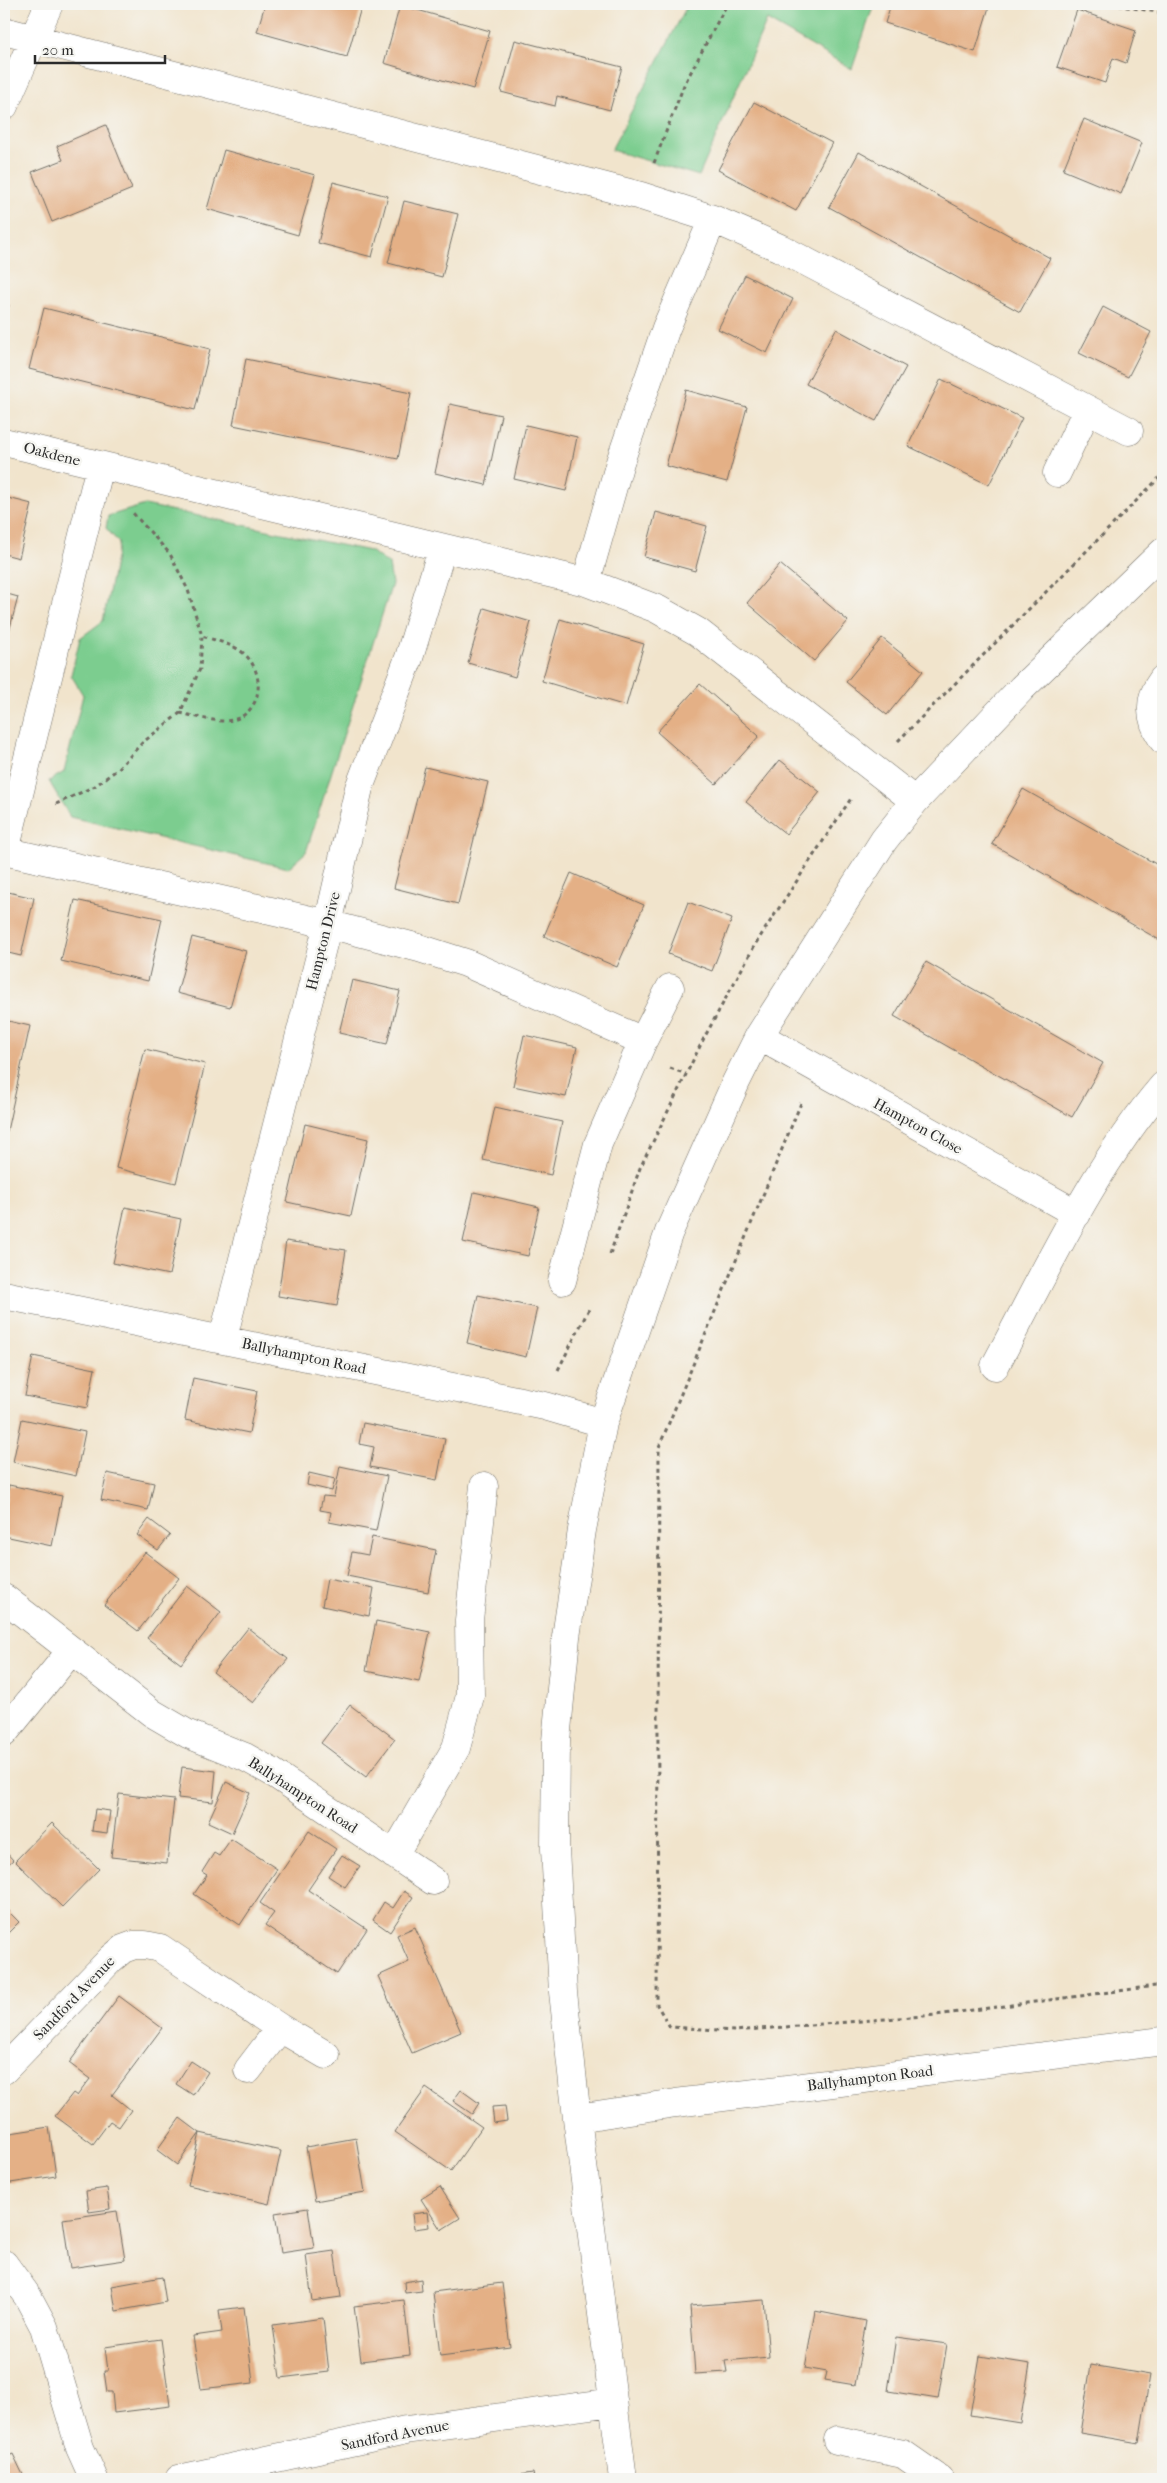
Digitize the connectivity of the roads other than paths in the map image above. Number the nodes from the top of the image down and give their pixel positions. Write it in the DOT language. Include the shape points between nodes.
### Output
graph roads {
  1 [pos="49,4"];
  2 [pos="4,31"];
  3 [pos="34,39"];
  4 [pos="4,106"];
  5 [pos="713,219"];
  6 [pos="1087,410"];
  7 [pos="1129,431"];
  8 [pos="4,442"];
  9 [pos="113,469"];
  10 [pos="1058,473"];
  11 [pos="442,549"];
  12 [pos="1163,552"];
  13 [pos="586,582"];
  14 [pos="1163,679"];
  15 [pos="1163,740"];
  16 [pos="915,801"];
  17 [pos="6,845"];
  18 [pos="328,924"];
  19 [pos="670,988"];
  20 [pos="759,1036"];
  21 [pos="642,1041"];
  22 [pos="1163,1086"];
  23 [pos="1077,1214"];
  24 [pos="562,1281"];
  25 [pos="4,1295"];
  26 [pos="223,1338"];
  27 [pos="995,1366"];
  28 [pos="603,1423"];
  29 [pos="484,1486"];
  30 [pos="4,1598"];
  31 [pos="70,1651"];
  32 [pos="4,1733"];
  33 [pos="394,1856"];
  34 [pos="433,1881"];
  35 [pos="280,2028"];
  36 [pos="1163,2041"];
  37 [pos="326,2055"];
  38 [pos="4,2070"];
  39 [pos="248,2070"];
  40 [pos="577,2118"];
  41 [pos="4,2264"];
  42 [pos="614,2402"];
  43 [pos="837,2440"];
  44 [pos="94,2479"];
  45 [pos="179,2479"];
  46 [pos="623,2479"];
  47 [pos="939,2479"];
  1 -- 3 [label="street"];
  2 -- 3 [label="street"];
  3 -- 4 [label="street"];
  3 -- 5 [label="street" via="642,196"];
  5 -- 6 [label="street" via="780,248"];
  5 -- 13 [label="street" via="663,337 620,462"];
  6 -- 7 [label="street"];
  6 -- 10 [label="street"];
  8 -- 9 [label="street, Oakdene"];
  9 -- 11 [label="street, Oakdene"];
  9 -- 17 [label="street"];
  11 -- 13 [label="street, Oakdene"];
  11 -- 18 [label="street, Hampton Drive" via="409,658 359,788"];
  12 -- 16 [label="street" via="1022,688"];
  13 -- 16 [label="street, Oakdene" via="657,609 698,632"];
  14 -- 15 [label="street" via="1154,695 1151,718"];
  16 -- 20 [label="street" via="884,840"];
  17 -- 18 [label="street"];
  18 -- 21 [label="street" via="466,963"];
  18 -- 26 [label="street, Hampton Drive"];
  19 -- 21 [label="street"];
  20 -- 23 [label="street, Hampton Close"];
  20 -- 28 [label="street" via="668,1232"];
  21 -- 24 [label="street" via="592,1163"];
  22 -- 23 [label="street" via="1130,1128"];
  23 -- 27 [label="street"];
  25 -- 26 [label="street, Ballyhampton Road"];
  26 -- 28 [label="street, Ballyhampton Road" via="545,1406"];
  28 -- 40 [label="street" via="566,1637 556,1741 555,1859 563,1992"];
  29 -- 33 [label="street" via="469,1620 470,1696 456,1748"];
  30 -- 31 [label="street, Ballyhampton Road"];
  31 -- 32 [label="street"];
  31 -- 33 [label="street, Ballyhampton Road" via="152,1713 188,1734 245,1757 272,1772"];
  33 -- 34 [label="street, Ballyhampton Road"];
  35 -- 37 [label="street, Sandford Avenue"];
  35 -- 38 [label="street, Sandford Avenue" via="164,1950 140,1944 128,1947 111,1959"];
  35 -- 39 [label="street"];
  36 -- 40 [label="street, Ballyhampton Road"];
  40 -- 42 [label="street"];
  41 -- 44 [label="street" via="28,2297 44,2327 80,2448"];
  42 -- 45 [label="street, Sandford Avenue" via="406,2430"];
  42 -- 46 [label="street"];
  43 -- 47 [label="street" via="903,2454"];
}
